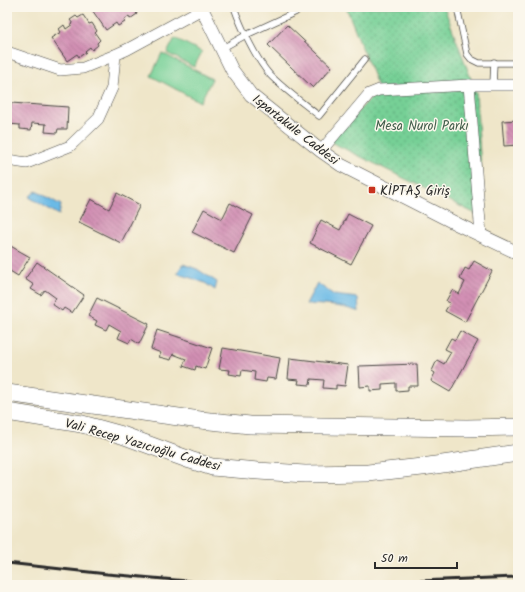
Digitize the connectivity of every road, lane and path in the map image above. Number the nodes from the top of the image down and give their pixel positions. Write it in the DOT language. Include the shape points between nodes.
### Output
graph roads {
  1 [pos="234,7"];
  2 [pos="457,7"];
  3 [pos="201,8"];
  4 [pos="296,12"];
  5 [pos="246,35"];
  6 [pos="221,49"];
  7 [pos="7,52"];
  8 [pos="115,55"];
  9 [pos="365,59"];
  10 [pos="494,62"];
  11 [pos="518,63"];
  12 [pos="469,85"];
  13 [pos="493,85"];
  14 [pos="518,85"];
  15 [pos="321,151"];
  16 [pos="7,160"];
  17 [pos="481,235"];
  18 [pos="518,253"];
  19 [pos="7,393"];
  20 [pos="7,412"];
  21 [pos="518,427"];
  22 [pos="518,453"];
  1 -- 5 [label="lane"];
  2 -- 10 [label="lane" via="469,56 479,63"];
  3 -- 6 [label="street, Ispartakule Caddesi"];
  3 -- 8 [label="street"];
  4 -- 5 [label="lane"];
  5 -- 6 [label="lane"];
  5 -- 9 [label="lane" via="269,74 320,116"];
  6 -- 15 [label="street, Ispartakule Caddesi" via="232,70 251,95"];
  7 -- 8 [label="street" via="60,70 83,68"];
  8 -- 16 [label="street" via="112,88 98,119 70,146 27,163"];
  10 -- 11 [label="lane"];
  10 -- 13 [label="lane"];
  12 -- 13 [label="street"];
  12 -- 15 [label="street" via="379,90 369,94"];
  12 -- 17 [label="street"];
  13 -- 14 [label="street"];
  15 -- 17 [label="street, Ispartakule Caddesi" via="341,165"];
  17 -- 18 [label="street, Ispartakule Caddesi"];
  19 -- 21 [label="main road, Vali Recep Yazıcıoğlu Caddesi" via="250,425"];
  20 -- 22 [label="main road, Vali Recep Yazıcıoğlu Caddesi" via="82,424 122,435 212,467 258,472 368,473"];
}
